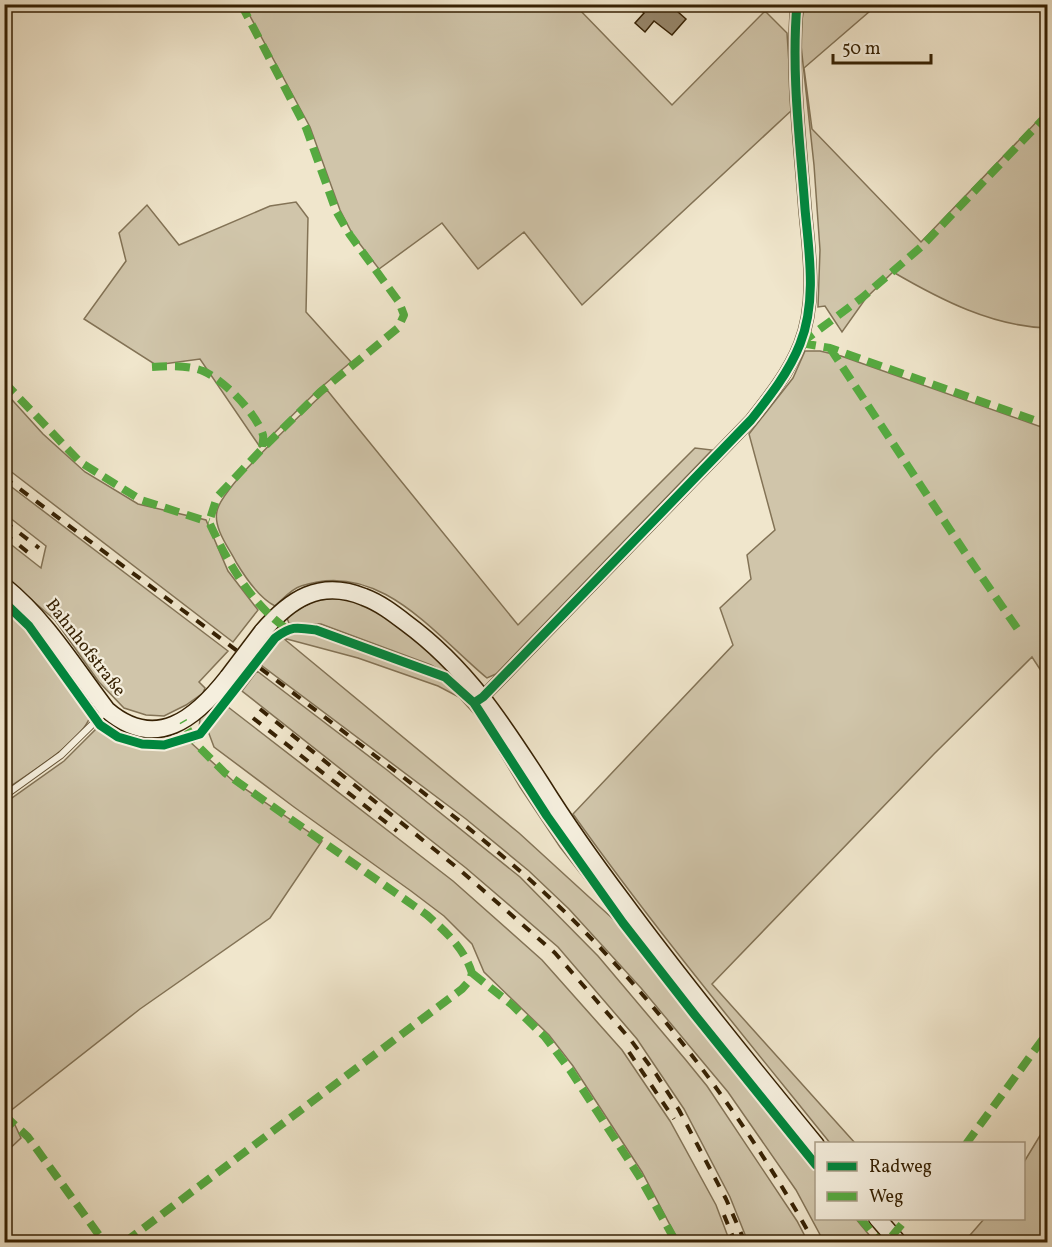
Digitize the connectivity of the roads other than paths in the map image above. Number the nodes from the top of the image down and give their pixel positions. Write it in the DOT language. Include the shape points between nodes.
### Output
graph roads {
  1 [pos="797,4"];
  2 [pos="4,586"];
  3 [pos="483,697"];
  4 [pos="107,710"];
  5 [pos="4,796"];
  6 [pos="815,1144"];
  7 [pos="880,1220"];
  8 [pos="898,1242"];
  1 -- 3 [label="street" via="794,64 810,261 809,306 801,343 778,385 752,420"];
  2 -- 4 [label="main road, Bahnhofstraße" via="50,631"];
  3 -- 4 [label="main road, Bahnhofstraße, bridge" via="452,662 381,605 352,593 322,591 300,598 280,611 207,703 193,715 155,729 133,726"];
  3 -- 6 [label="main road, Bahnhofstraße" via="628,909"];
  4 -- 5 [label="lane" via="61,756"];
  7 -- 8 [label="main road"];
}
